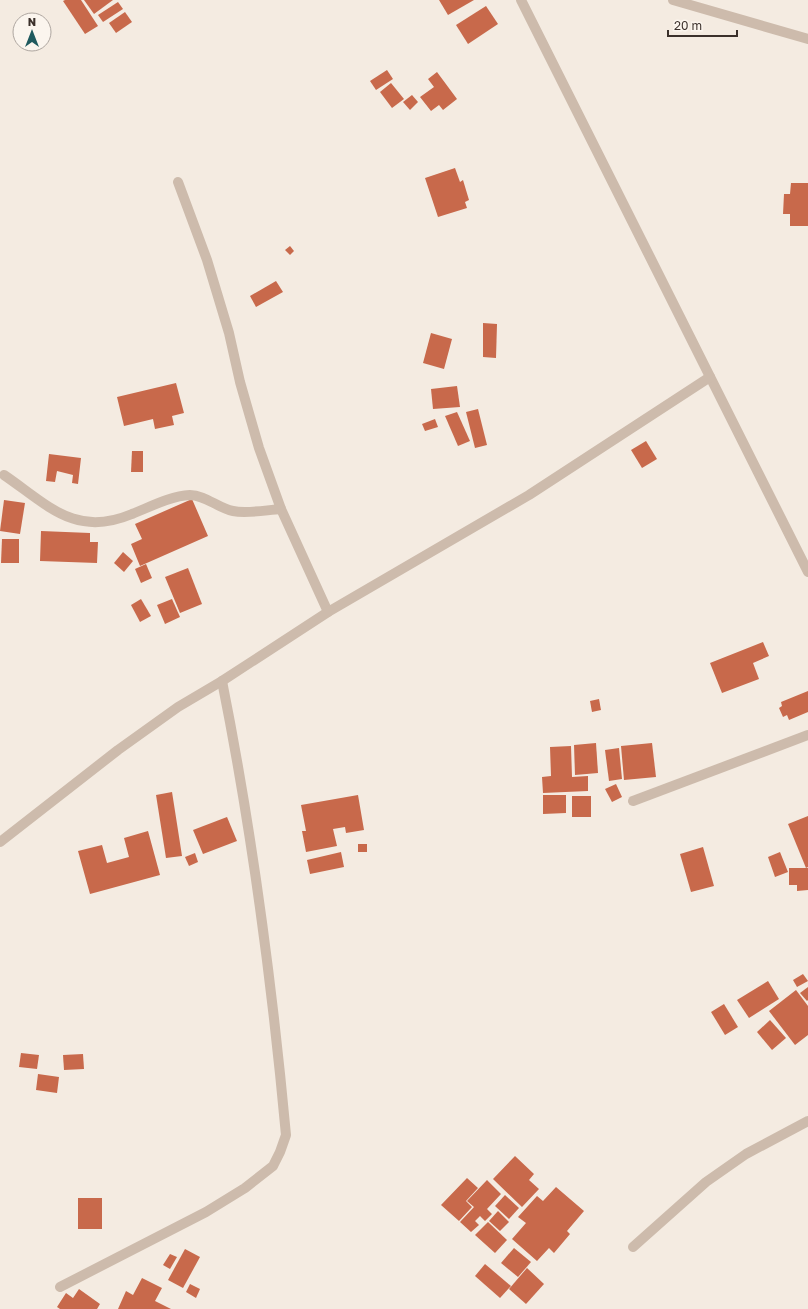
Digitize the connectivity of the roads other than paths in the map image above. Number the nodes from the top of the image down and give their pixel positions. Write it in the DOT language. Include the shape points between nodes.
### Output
graph roads {
  1 [pos="521,0"];
  2 [pos="673,0"];
  3 [pos="808,39"];
  4 [pos="178,182"];
  5 [pos="710,377"];
  6 [pos="4,475"];
  7 [pos="281,509"];
  8 [pos="808,572"];
  9 [pos="328,612"];
  10 [pos="222,681"];
  11 [pos="808,735"];
  12 [pos="633,802"];
  13 [pos="0,842"];
  14 [pos="808,1121"];
  15 [pos="633,1247"];
  16 [pos="60,1287"];
  1 -- 5 [label="street"];
  2 -- 3 [label="street"];
  4 -- 7 [label="street" via="207,260 257,441"];
  5 -- 8 [label="street"];
  5 -- 9 [label="street" via="529,495"];
  6 -- 7 [label="street" via="64,517 86,522 107,522 123,518 166,501 191,495 234,511"];
  7 -- 9 [label="street"];
  9 -- 10 [label="street"];
  10 -- 13 [label="street" via="178,707 124,746"];
  10 -- 16 [label="street" via="234,739 260,905 276,1020 286,1135 273,1166 244,1188 206,1212"];
  11 -- 12 [label="street"];
  14 -- 15 [label="street" via="746,1154 706,1182"];
}
